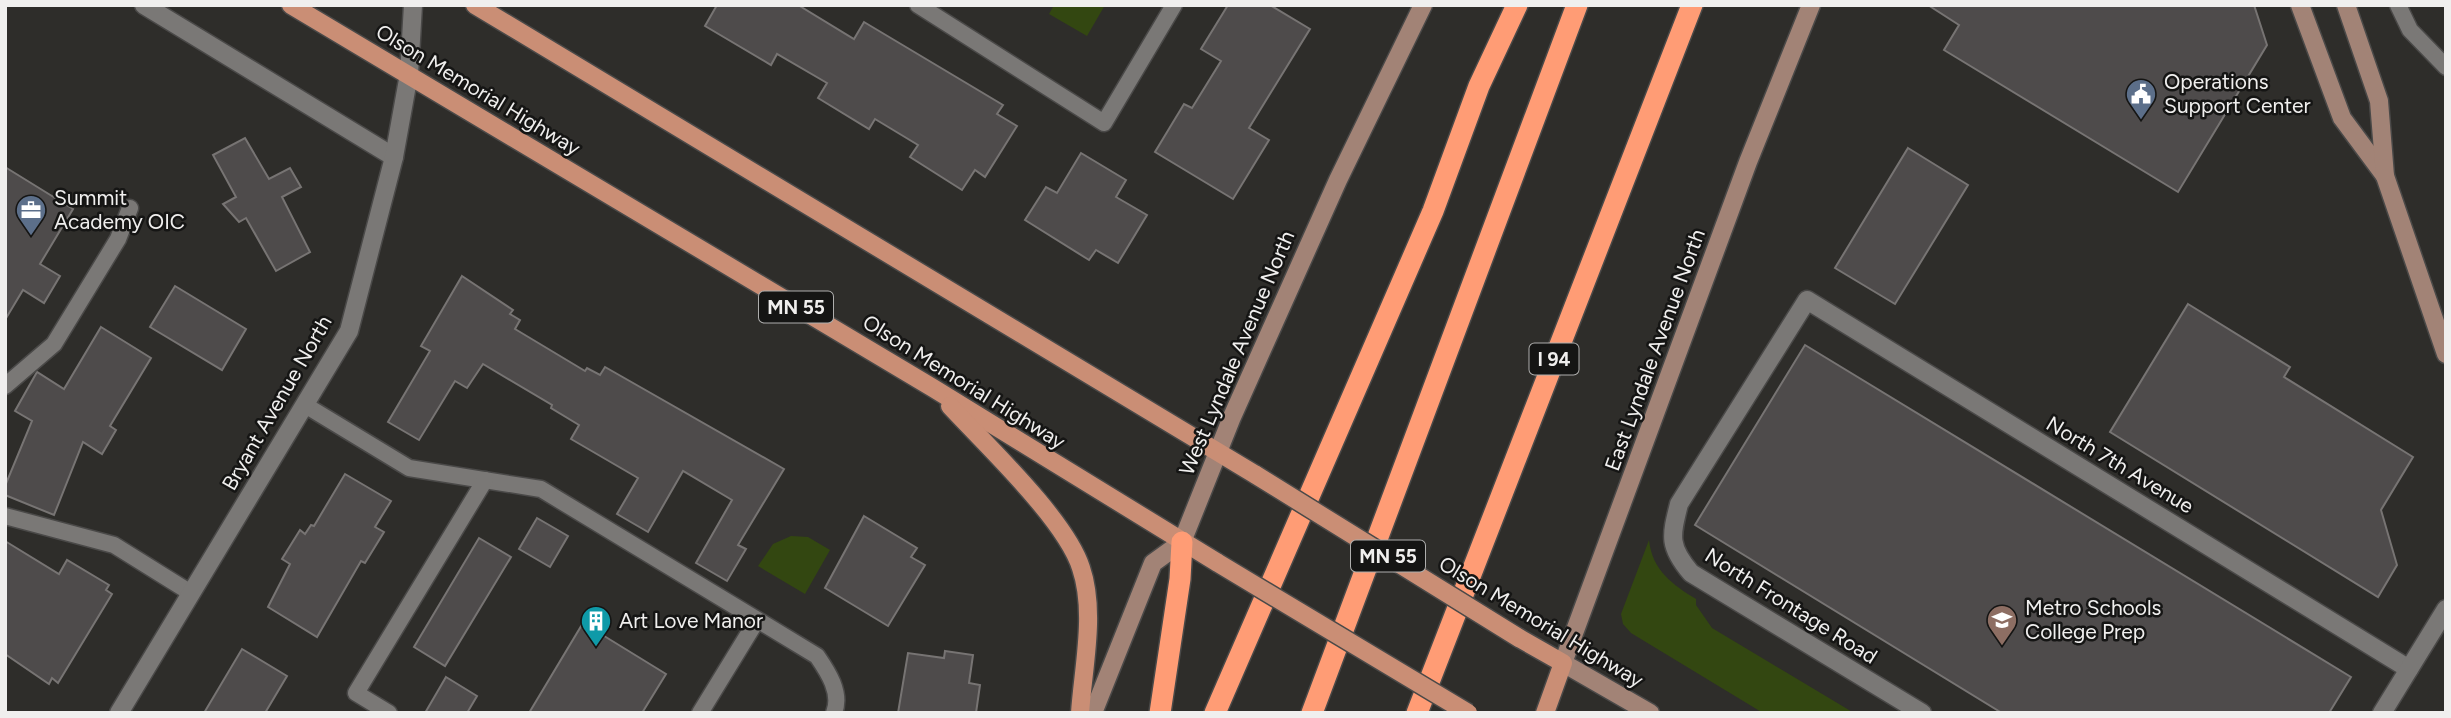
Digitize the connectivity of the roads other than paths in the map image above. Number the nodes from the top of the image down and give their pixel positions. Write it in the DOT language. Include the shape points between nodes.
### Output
graph roads {
  1 [pos="144,5"];
  2 [pos="291,5"];
  3 [pos="413,5"];
  4 [pos="475,5"];
  5 [pos="918,5"];
  6 [pos="1174,5"];
  7 [pos="1423,5"];
  8 [pos="1517,5"];
  9 [pos="1577,5"];
  10 [pos="1692,5"];
  11 [pos="1811,5"];
  12 [pos="2300,5"];
  13 [pos="2346,5"];
  14 [pos="2398,5"];
  15 [pos="2446,66"];
  16 [pos="409,74"];
  17 [pos="394,157"];
  18 [pos="2385,176"];
  19 [pos="130,208"];
  20 [pos="1807,300"];
  21 [pos="2446,354"];
  22 [pos="5,386"];
  23 [pos="933,388"];
  24 [pos="305,405"];
  25 [pos="1218,451"];
  26 [pos="485,480"];
  27 [pos="5,516"];
  28 [pos="1182,542"];
  29 [pos="191,593"];
  30 [pos="2446,610"];
  31 [pos="757,620"];
  32 [pos="1563,663"];
  33 [pos="2409,669"];
  34 [pos="119,713"];
  35 [pos="390,713"];
  36 [pos="700,713"];
  37 [pos="834,713"];
  38 [pos="1080,713"];
  39 [pos="1093,713"];
  40 [pos="1160,713"];
  41 [pos="1215,713"];
  42 [pos="1312,713"];
  43 [pos="1417,713"];
  44 [pos="1468,713"];
  45 [pos="1545,713"];
  46 [pos="1650,713"];
  47 [pos="1922,713"];
  48 [pos="2382,713"];
  1 -- 17 [label="street"];
  2 -- 16 [label="main road, Olson Memorial Highway / MN 55"];
  3 -- 16 [label="street, Bryant Avenue North"];
  4 -- 25 [label="main road, Olson Memorial Highway / MN 55"];
  5 -- 6 [label="lane" via="1104,123"];
  7 -- 25 [label="main road, West Lyndale Avenue North" via="1338,180"];
  8 -- 41 [label="highway" via="1479,86 1433,211"];
  9 -- 42 [label="highway"];
  10 -- 43 [label="highway, I 94"];
  11 -- 32 [label="main road, East Lyndale Avenue North" via="1748,162"];
  12 -- 18 [label="main road" via="2342,118"];
  13 -- 18 [label="main road" via="2379,101"];
  14 -- 15 [label="lane" via="2410,30"];
  16 -- 17 [label="street, Bryant Avenue North"];
  16 -- 23 [label="main road, Olson Memorial Highway / MN 55"];
  17 -- 24 [label="street, Bryant Avenue North" via="349,331"];
  18 -- 21 [label="main road"];
  19 -- 22 [label="lane" via="118,239 54,344"];
  20 -- 33 [label="street, North 7th Avenue"];
  20 -- 47 [label="street, North Frontage Road" via="1679,504 1671,537 1678,558 1691,573"];
  23 -- 28 [label="main road, Olson Memorial Highway / MN 55"];
  23 -- 38 [label="main road" via="1029,491 1082,568 1086,629"];
  24 -- 26 [label="lane" via="410,468"];
  24 -- 29 [label="street, Bryant Avenue North"];
  25 -- 28 [label="main road, West Lyndale Avenue North"];
  25 -- 32 [label="main road, Olson Memorial Highway / MN 55, bridge"];
  26 -- 31 [label="lane" via="541,489"];
  26 -- 35 [label="lane" via="356,693"];
  27 -- 29 [label="lane" via="114,545"];
  28 -- 39 [label="main road" via="1153,563"];
  28 -- 40 [label="highway"];
  28 -- 44 [label="main road, Olson Memorial Highway, bridge"];
  29 -- 34 [label="street, Bryant Avenue North"];
  30 -- 33 [label="street"];
  31 -- 36 [label="lane"];
  31 -- 37 [label="lane" via="817,656 832,678"];
  32 -- 45 [label="main road, East Lyndale Avenue North"];
  32 -- 46 [label="main road, Olson Memorial Highway"];
  33 -- 48 [label="street"];
}
